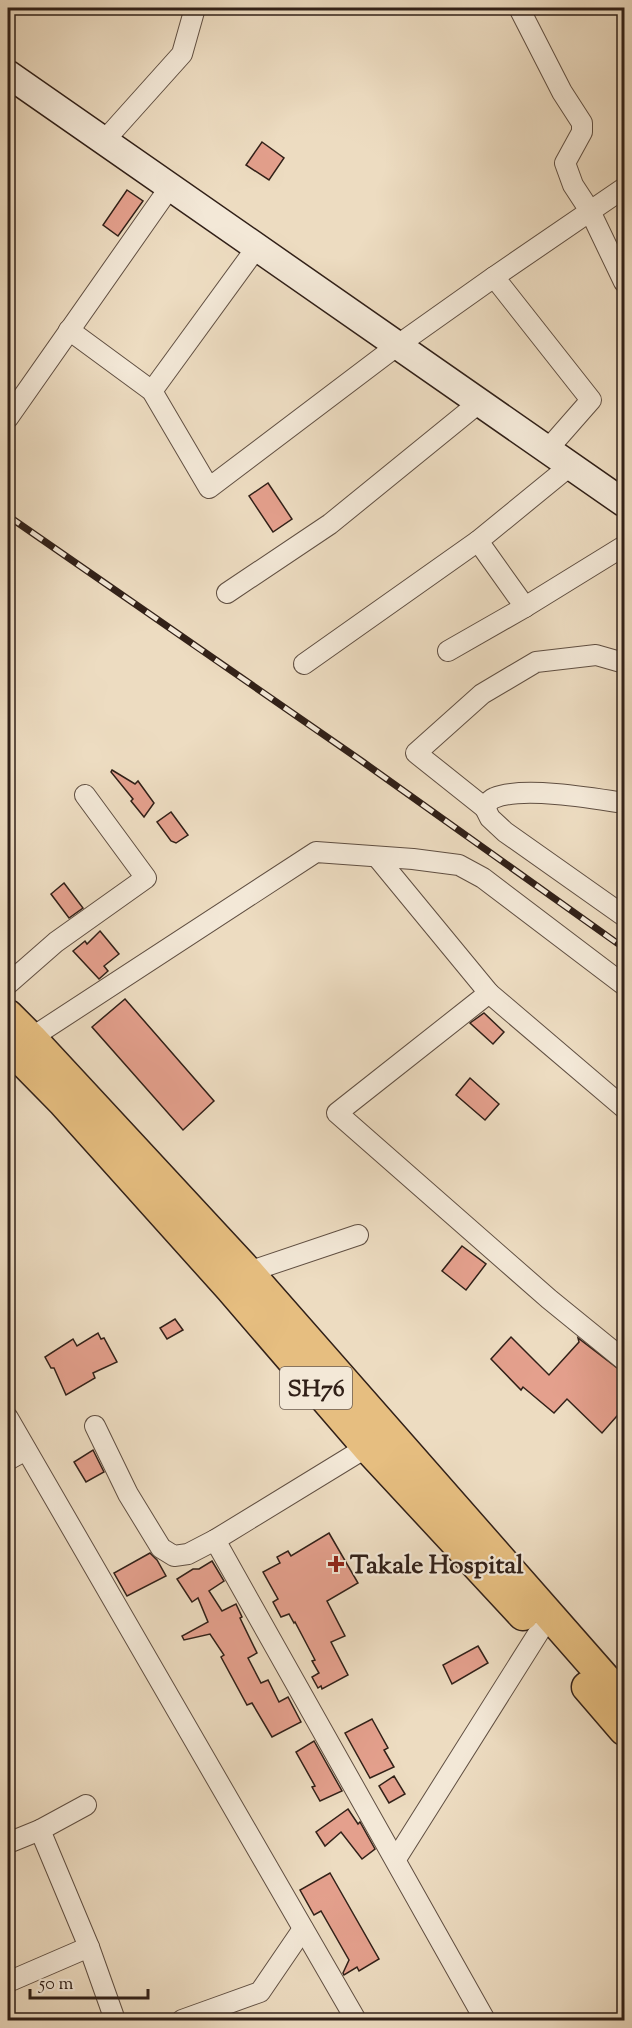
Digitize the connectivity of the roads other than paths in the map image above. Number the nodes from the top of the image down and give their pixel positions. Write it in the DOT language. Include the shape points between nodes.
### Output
graph roads {
  1 [pos="195,8"];
  2 [pos="519,8"];
  3 [pos="8,74"];
  4 [pos="104,141"];
  5 [pos="170,187"];
  6 [pos="624,188"];
  7 [pos="590,211"];
  8 [pos="257,247"];
  9 [pos="494,277"];
  10 [pos="624,282"];
  11 [pos="69,330"];
  12 [pos="398,345"];
  13 [pos="152,391"];
  14 [pos="480,402"];
  15 [pos="8,418"];
  16 [pos="548,449"];
  17 [pos="571,465"];
  18 [pos="624,502"];
  19 [pos="478,541"];
  20 [pos="624,546"];
  21 [pos="227,593"];
  22 [pos="525,607"];
  23 [pos="448,651"];
  24 [pos="624,663"];
  25 [pos="304,664"];
  26 [pos="85,795"];
  27 [pos="624,803"];
  28 [pos="485,808"];
  29 [pos="377,857"];
  30 [pos="624,916"];
  31 [pos="8,984"];
  32 [pos="624,984"];
  33 [pos="489,993"];
  34 [pos="8,1015"];
  35 [pos="20,1042"];
  36 [pos="624,1108"];
  37 [pos="358,1235"];
  38 [pos="248,1272"];
  39 [pos="624,1360"];
  40 [pos="8,1418"];
  41 [pos="95,1426"];
  42 [pos="366,1447"];
  43 [pos="26,1450"];
  44 [pos="8,1460"];
  45 [pos="215,1540"];
  46 [pos="539,1632"];
  47 [pos="624,1700"];
  48 [pos="624,1730"];
  49 [pos="86,1805"];
  50 [pos="40,1830"];
  51 [pos="8,1843"];
  52 [pos="396,1859"];
  53 [pos="303,1929"];
  54 [pos="89,1947"];
  55 [pos="8,1982"];
  56 [pos="115,2020"];
  57 [pos="182,2020"];
  58 [pos="356,2020"];
  59 [pos="485,2020"];
  1 -- 4 [label="street" via="182,54"];
  2 -- 7 [label="street" via="582,123 582,132 565,163 573,185"];
  3 -- 4 [label="street"];
  4 -- 5 [label="street"];
  5 -- 8 [label="street"];
  5 -- 11 [label="street"];
  6 -- 7 [label="street"];
  7 -- 9 [label="street"];
  7 -- 10 [label="street"];
  8 -- 12 [label="street"];
  8 -- 13 [label="street"];
  9 -- 12 [label="street"];
  9 -- 16 [label="street" via="591,400"];
  11 -- 13 [label="street"];
  11 -- 15 [label="street"];
  12 -- 13 [label="street" via="209,488"];
  12 -- 14 [label="street"];
  14 -- 16 [label="street"];
  14 -- 21 [label="street" via="330,524"];
  16 -- 17 [label="street"];
  17 -- 18 [label="street"];
  17 -- 19 [label="street"];
  19 -- 22 [label="street"];
  19 -- 25 [label="street"];
  20 -- 22 [label="street"];
  22 -- 23 [label="street"];
  24 -- 28 [label="street" via="596,655 536,662 482,694 416,753"];
  26 -- 31 [label="street" via="146,878 56,942"];
  27 -- 28 [label="street" via="569,795 512,794 495,797"];
  28 -- 30 [label="street" via="505,832"];
  29 -- 32 [label="street" via="459,866 483,878"];
  29 -- 33 [label="street"];
  29 -- 35 [label="street" via="316,852"];
  33 -- 36 [label="street"];
  33 -- 39 [label="street" via="337,1113"];
  34 -- 35 [label="main road, SH76"];
  35 -- 38 [label="main road, SH76"];
  35 -- 42 [label="main road, SH76" via="63,1102"];
  37 -- 38 [label="street"];
  38 -- 47 [label="main road, SH76"];
  40 -- 43 [label="street"];
  41 -- 45 [label="street" via="128,1494 161,1548 174,1556 188,1554"];
  42 -- 45 [label="street"];
  42 -- 46 [label="main road, SH76"];
  43 -- 44 [label="street"];
  43 -- 53 [label="street"];
  45 -- 52 [label="street"];
  46 -- 48 [label="main road, SH76"];
  46 -- 52 [label="street"];
  49 -- 50 [label="street"];
  50 -- 51 [label="street"];
  50 -- 54 [label="street"];
  52 -- 59 [label="street"];
  53 -- 57 [label="street" via="260,1992"];
  53 -- 58 [label="street"];
  54 -- 55 [label="street"];
  54 -- 56 [label="street"];
}
